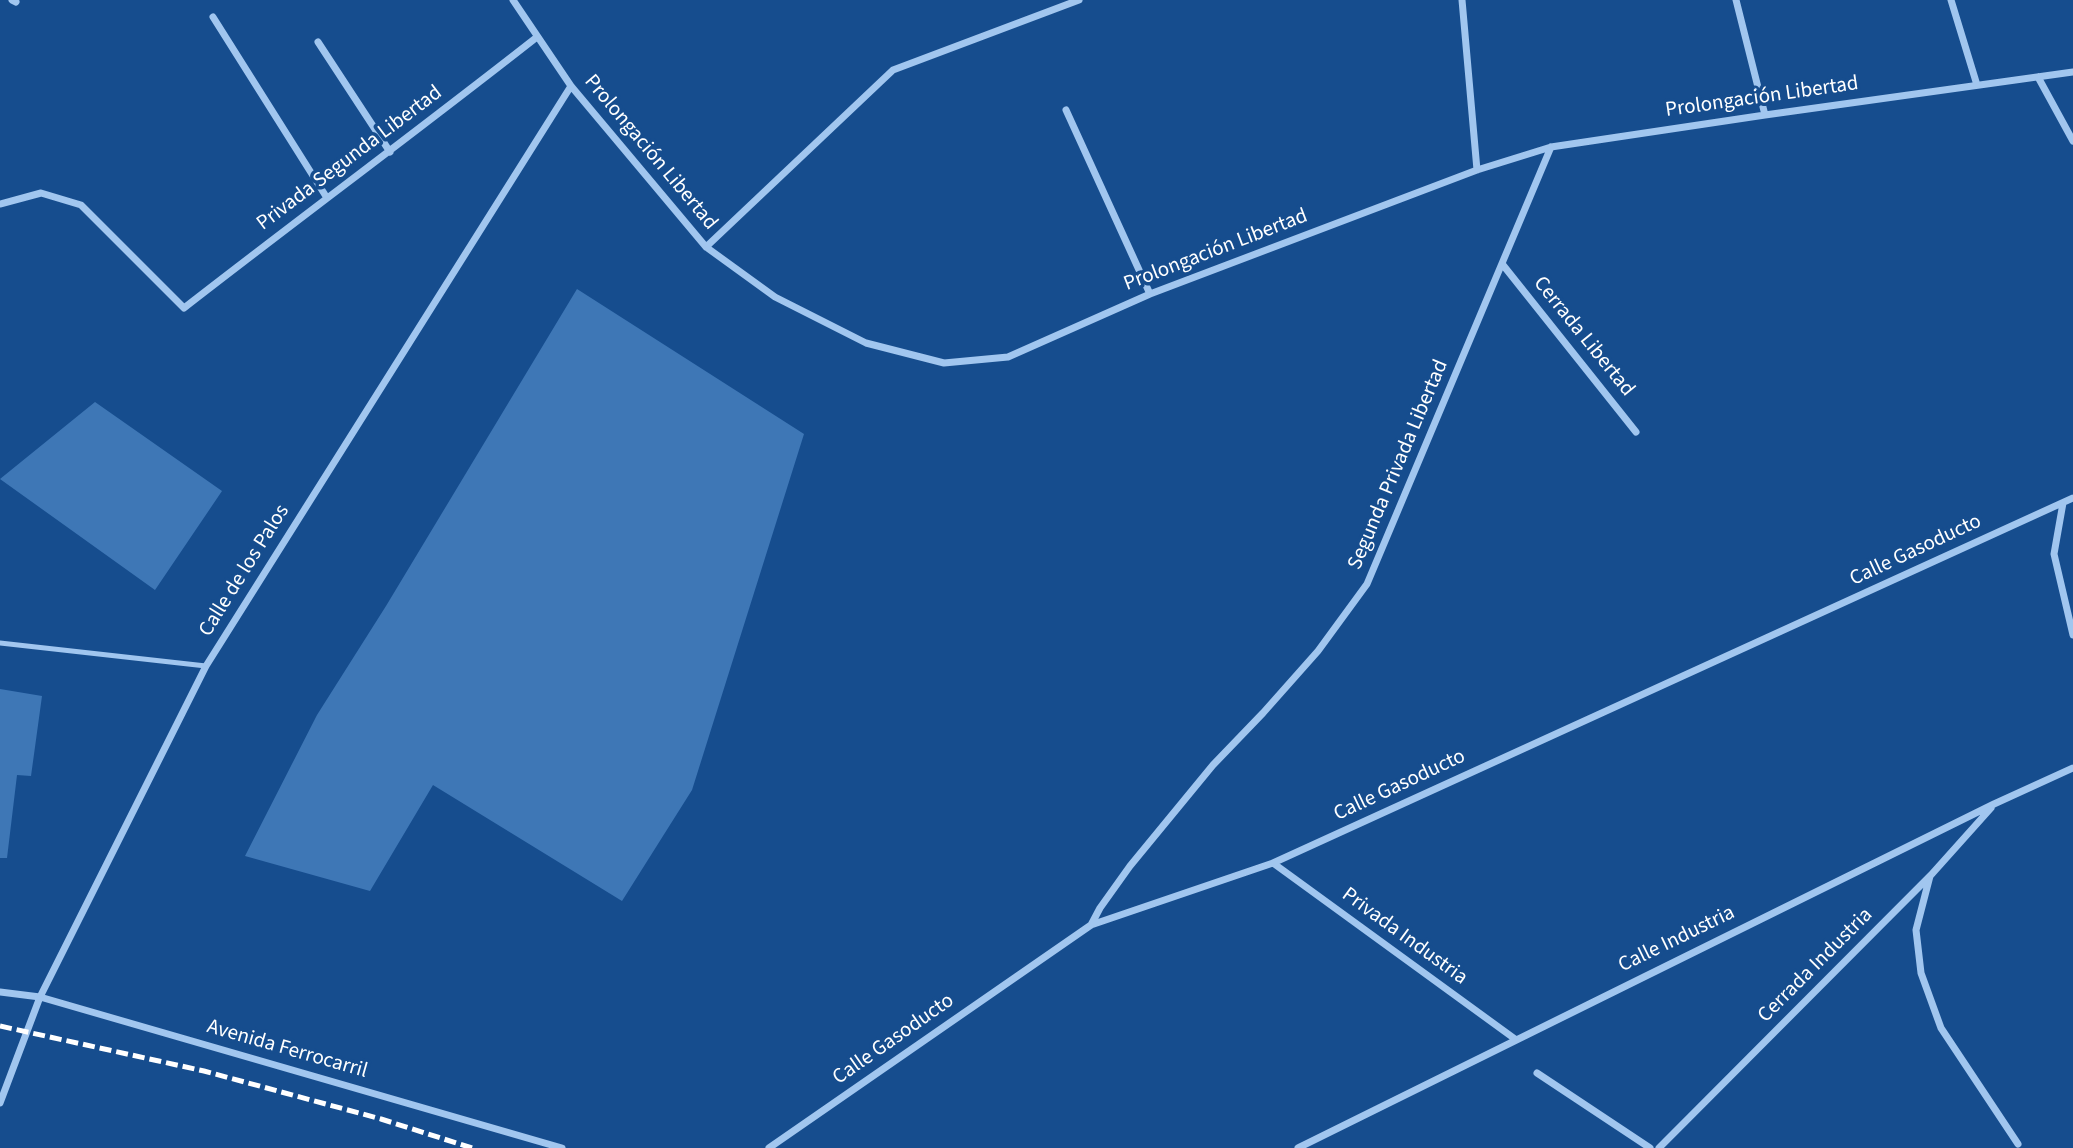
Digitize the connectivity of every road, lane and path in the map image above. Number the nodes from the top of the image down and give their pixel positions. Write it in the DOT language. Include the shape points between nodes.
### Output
graph roads {
  1 [pos="513,0"];
  2 [pos="1079,0"];
  3 [pos="1462,0"];
  4 [pos="1736,0"];
  5 [pos="1951,0"];
  6 [pos="213,16"];
  7 [pos="537,37"];
  8 [pos="318,42"];
  9 [pos="2073,72"];
  10 [pos="2038,77"];
  11 [pos="1977,85"];
  12 [pos="571,86"];
  13 [pos="1066,110"];
  14 [pos="1765,115"];
  15 [pos="2073,141"];
  16 [pos="1551,147"];
  17 [pos="390,152"];
  18 [pos="1477,170"];
  19 [pos="327,198"];
  20 [pos="0,204"];
  21 [pos="706,247"];
  22 [pos="1503,265"];
  23 [pos="1150,294"];
  24 [pos="1636,432"];
  25 [pos="2073,498"];
  26 [pos="2063,503"];
  27 [pos="2073,635"];
  28 [pos="0,643"];
  29 [pos="206,666"];
  30 [pos="2073,768"];
  31 [pos="1994,804"];
  32 [pos="1273,863"];
  33 [pos="1931,875"];
  34 [pos="1091,925"];
  35 [pos="0,992"];
  36 [pos="40,997"];
  37 [pos="1515,1040"];
  38 [pos="1537,1073"];
  39 [pos="0,1103"];
  40 [pos="2018,1144"];
  41 [pos="562,1148"];
  42 [pos="769,1148"];
  43 [pos="1298,1148"];
  44 [pos="1650,1148"];
  45 [pos="1659,1148"];
  1 -- 7 [label="street, Prolongación Libertad"];
  2 -- 21 [label="street" via="893,70"];
  3 -- 18 [label="street"];
  4 -- 14 [label="street"];
  5 -- 11 [label="street"];
  6 -- 19 [label="street"];
  7 -- 12 [label="street, Prolongación Libertad"];
  7 -- 17 [label="street, Privada Segunda Libertad"];
  8 -- 17 [label="street"];
  9 -- 10 [label="street, Prolongación Libertad"];
  10 -- 11 [label="street, Prolongación Libertad"];
  10 -- 15 [label="street"];
  11 -- 14 [label="street, Prolongación Libertad"];
  12 -- 21 [label="street, Prolongación Libertad"];
  12 -- 29 [label="street, Calle de los Palos"];
  13 -- 23 [label="street"];
  14 -- 16 [label="street, Prolongación Libertad"];
  16 -- 18 [label="street, Prolongación Libertad"];
  16 -- 22 [label="street, Segunda Privada Libertad"];
  17 -- 19 [label="street, Privada Segunda Libertad"];
  18 -- 23 [label="street, Prolongación Libertad"];
  19 -- 20 [label="street, Privada Segunda Libertad" via="184,308 81,205 41,193"];
  21 -- 23 [label="street, Prolongación Libertad" via="775,297 866,343 944,363 1008,357"];
  22 -- 24 [label="street, Cerrada Libertad"];
  22 -- 34 [label="street, Segunda Privada Libertad" via="1367,584 1318,651 1213,765 1130,866"];
  25 -- 26 [label="street, Calle Gasoducto"];
  26 -- 27 [label="street" via="2054,555"];
  26 -- 32 [label="street, Calle Gasoducto"];
  28 -- 29 [label="lane"];
  29 -- 36 [label="street, Calle de los Palos"];
  30 -- 31 [label="street, Calle Industria"];
  31 -- 33 [label="street, Cerrada Industria"];
  31 -- 37 [label="street, Calle Industria"];
  32 -- 34 [label="street, Calle Gasoducto"];
  32 -- 37 [label="street, Privada Industria"];
  33 -- 40 [label="street" via="1916,930 1920,973 1941,1028"];
  33 -- 45 [label="street, Cerrada Industria"];
  34 -- 42 [label="street, Calle Gasoducto"];
  35 -- 36 [label="street, Avenida Ferrocarril"];
  36 -- 39 [label="street, Calle de los Palos"];
  36 -- 41 [label="street, Avenida Ferrocarril"];
  37 -- 43 [label="street, Calle Industria"];
  38 -- 44 [label="street"];
}
